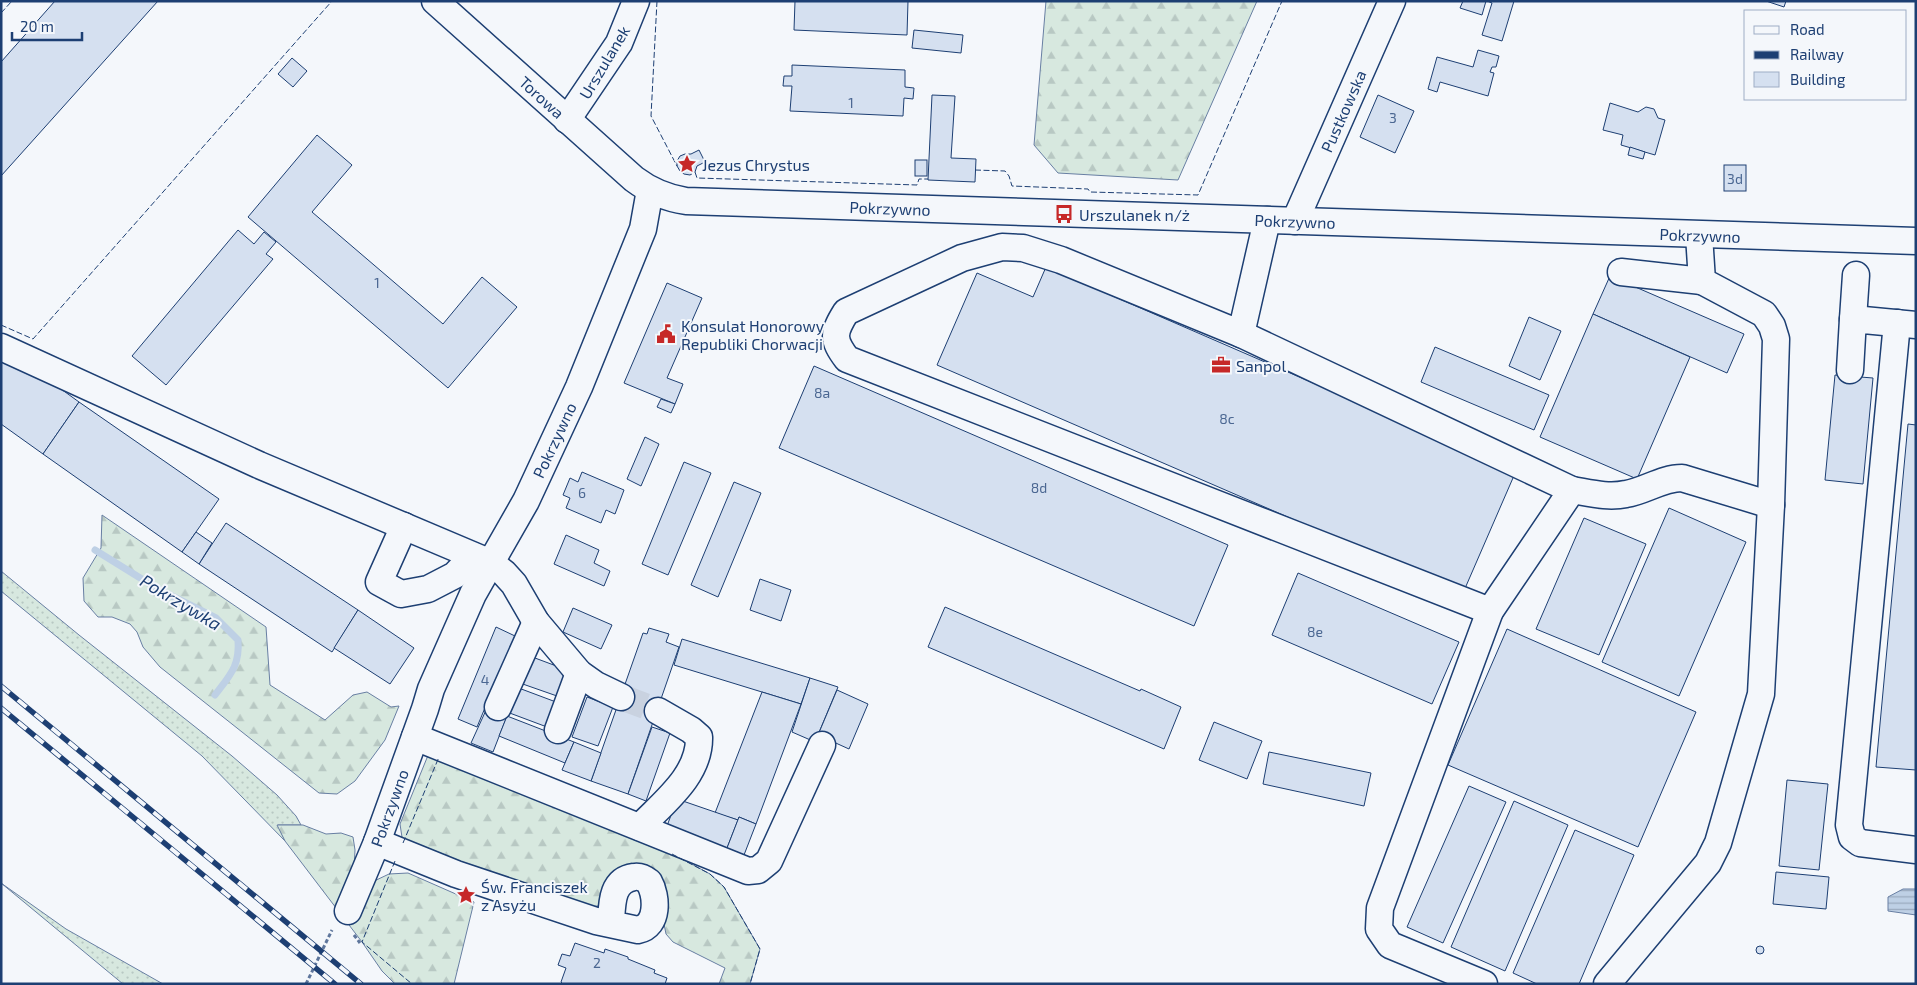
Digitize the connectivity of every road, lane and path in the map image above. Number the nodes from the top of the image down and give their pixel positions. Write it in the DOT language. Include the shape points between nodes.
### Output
graph roads {
  1 [pos="435,1"];
  2 [pos="636,1"];
  3 [pos="1392,1"];
  4 [pos="567,120"];
  5 [pos="650,190"];
  6 [pos="1267,220"];
  7 [pos="1295,221"];
  8 [pos="1699,235"];
  9 [pos="1916,241"];
  10 [pos="1621,272"];
  11 [pos="1856,275"];
  12 [pos="1702,281"];
  13 [pos="1854,319"];
  14 [pos="1906,324"];
  15 [pos="1241,334"];
  16 [pos="1,347"];
  17 [pos="1850,370"];
  18 [pos="1572,490"];
  19 [pos="1770,505"];
  20 [pos="404,526"];
  21 [pos="482,559"];
  22 [pos="1490,611"];
  23 [pos="536,622"];
  24 [pos="579,673"];
  25 [pos="621,697"];
  26 [pos="498,707"];
  27 [pos="658,711"];
  28 [pos="558,730"];
  29 [pos="415,737"];
  30 [pos="822,744"];
  31 [pos="640,827"];
  32 [pos="377,842"];
  33 [pos="1916,850"];
  34 [pos="341,917"];
  35 [pos="611,923"];
  36 [pos="306,984"];
  37 [pos="1484,984"];
  38 [pos="1607,984"];
  1 -- 4 [label="street, Torowa"];
  2 -- 4 [label="street, Urszulanek" via="619,42"];
  3 -- 7 [label="street, Pustkowska"];
  4 -- 5 [label="street, Torowa"];
  5 -- 6 [label="street, Pokrzywno" via="686,201"];
  5 -- 21 [label="street, Pokrzywno" via="644,229 586,371 526,501"];
  6 -- 7 [label="street, Pokrzywno"];
  6 -- 15 [label="street"];
  7 -- 8 [label="street, Pokrzywno"];
  8 -- 9 [label="street, Pokrzywno"];
  8 -- 12 [label="street"];
  10 -- 12 [label="street"];
  11 -- 13 [label="street"];
  12 -- 19 [label="street" via="1764,314 1776,339"];
  13 -- 14 [label="street"];
  13 -- 17 [label="street"];
  14 -- 33 [label="street" via="1849,825 1852,837 1860,844"];
  15 -- 18 [label="street"];
  15 -- 22 [label="street" via="1060,260 1022,248 1002,247 962,258 846,312 836,327 837,345 847,359"];
  16 -- 20 [label="street"];
  18 -- 19 [label="street" via="1610,496 1682,478"];
  18 -- 22 [label="street"];
  19 -- 38 [label="street" via="1760,694 1718,843 1708,863"];
  20 -- 21 [label="street"];
  20 -- 21 [label="street" via="378,582 401,594 428,589"];
  21 -- 23 [label="street" via="504,573 514,584"];
  21 -- 29 [label="street, Pokrzywno" via="473,594 430,688"];
  22 -- 37 [label="street" via="1380,908 1379,929 1390,945"];
  23 -- 24 [label="street"];
  23 -- 26 [label="street"];
  24 -- 25 [label="street"];
  24 -- 28 [label="street"];
  27 -- 31 [label="street" via="699,737 699,748 685,780"];
  29 -- 31 [label="street"];
  29 -- 32 [label="street, Pokrzywno"];
  30 -- 31 [label="street" via="769,861 758,870 748,871"];
  32 -- 34 [label="street, Pokrzywno"];
  32 -- 35 [label="street" via="456,874 596,921"];
  34 -- 36 [label="path"];
}
